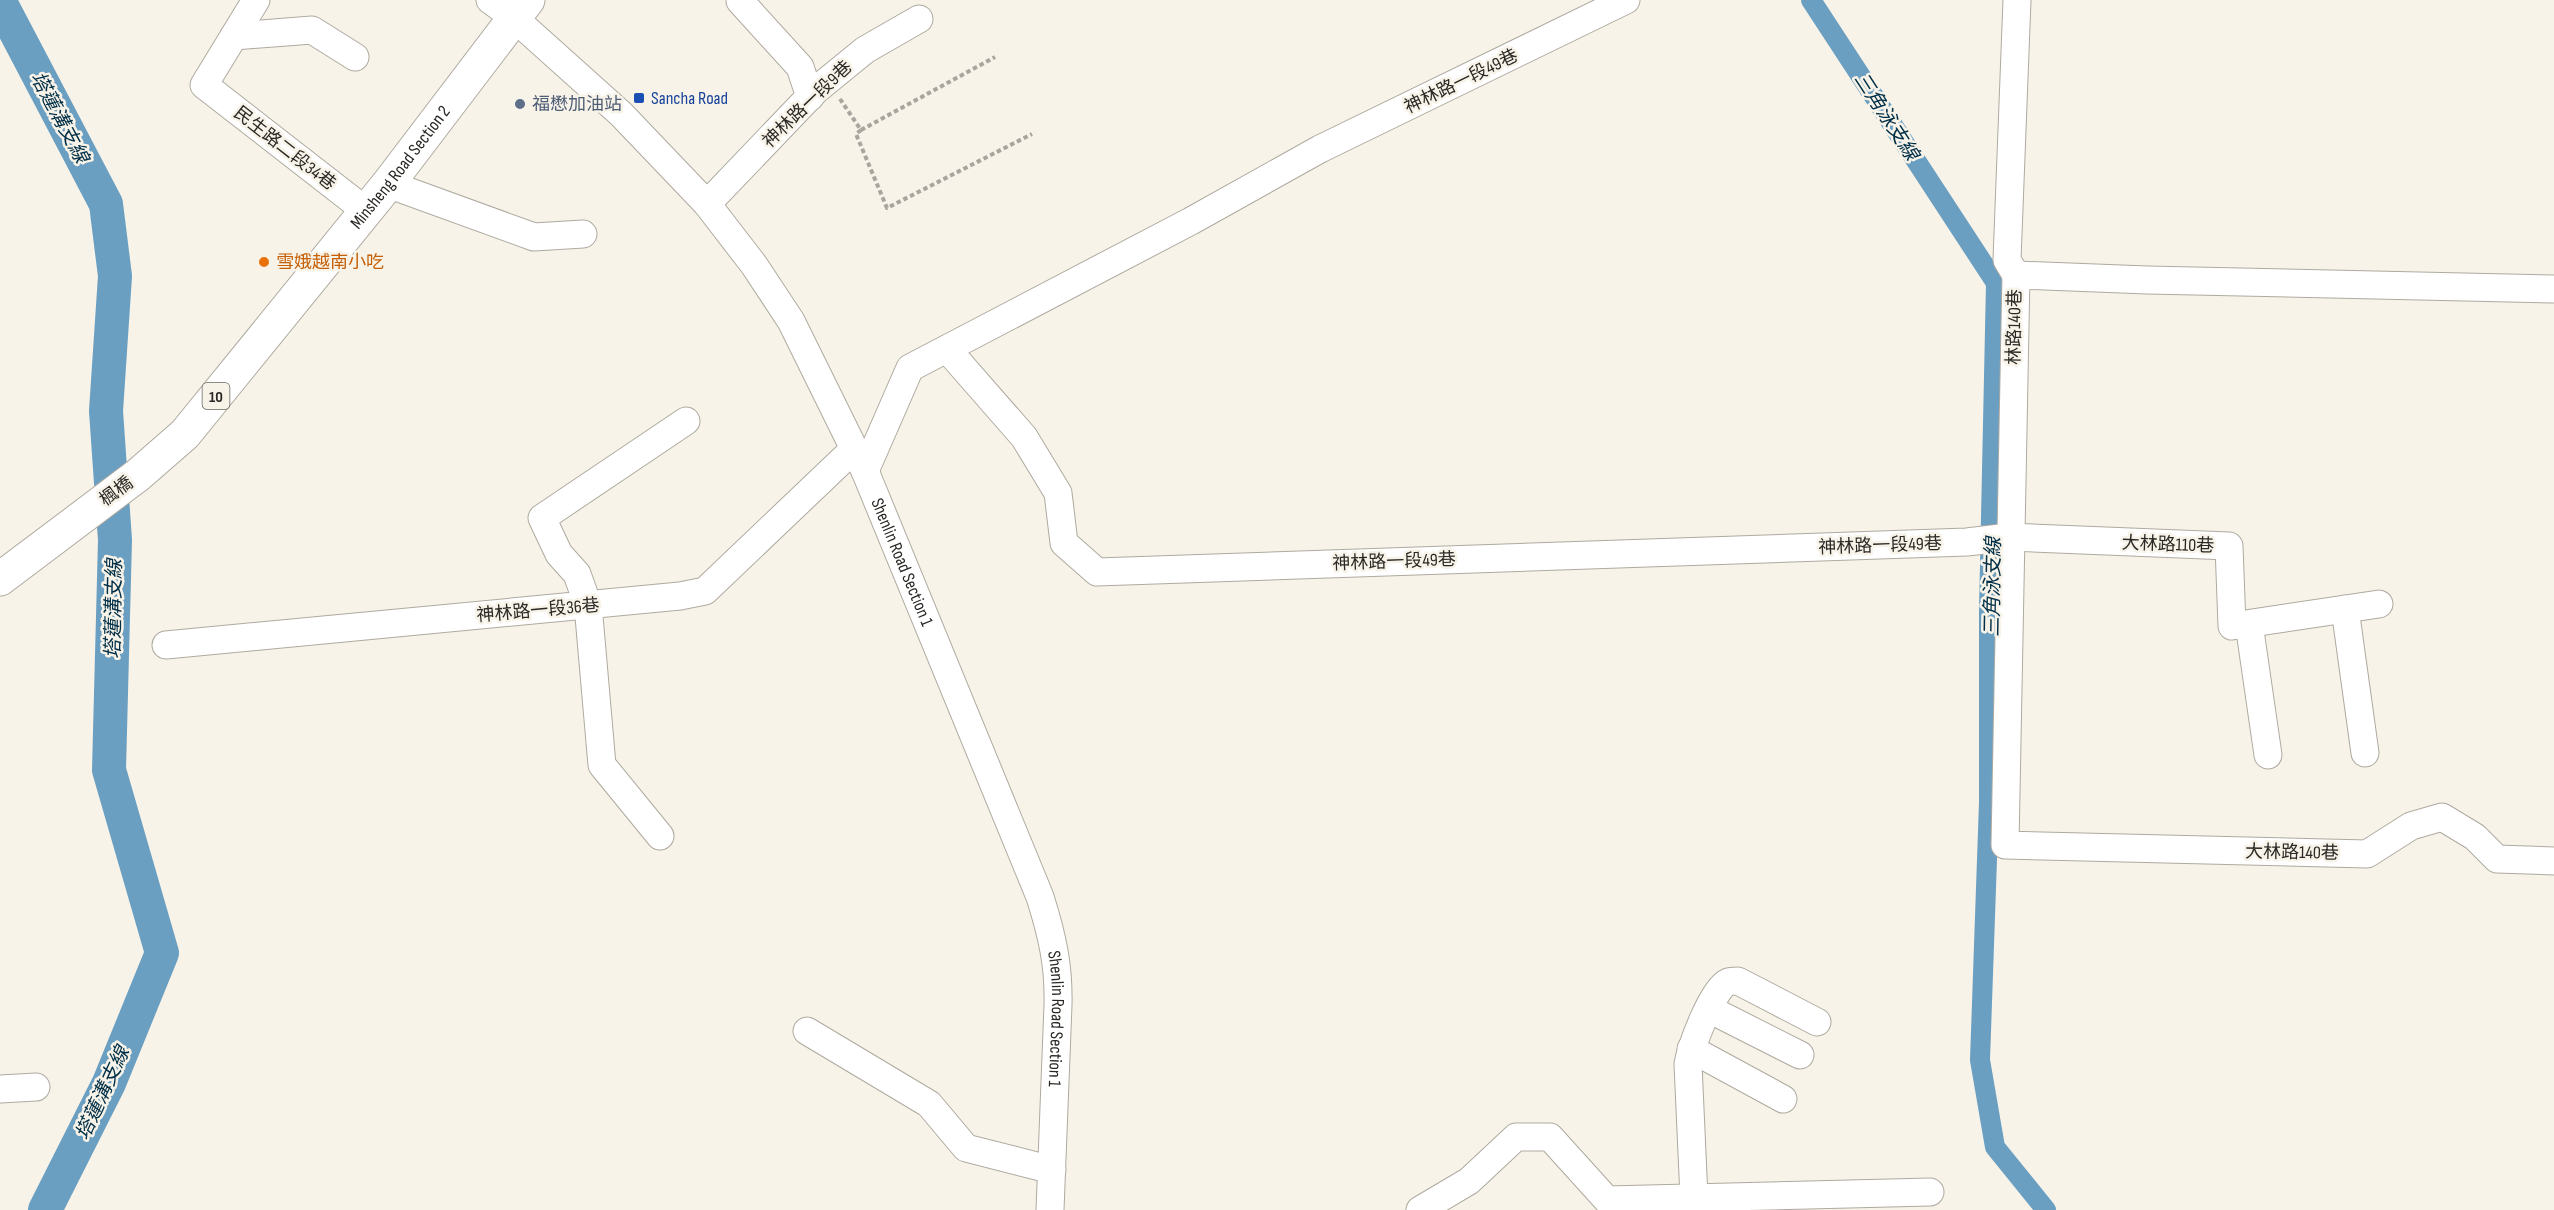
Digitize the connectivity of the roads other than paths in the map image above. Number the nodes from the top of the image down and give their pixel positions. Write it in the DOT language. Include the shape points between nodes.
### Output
graph roads {
  1 [pos="256,0"];
  2 [pos="1626,0"];
  3 [pos="2017,0"];
  4 [pos="740,1"];
  5 [pos="511,6"];
  6 [pos="919,19"];
  7 [pos="234,36"];
  8 [pos="355,57"];
  9 [pos="819,89"];
  10 [pos="388,184"];
  11 [pos="707,204"];
  12 [pos="366,211"];
  13 [pos="583,234"];
  14 [pos="2016,275"];
  15 [pos="2554,289"];
  16 [pos="947,350"];
  17 [pos="686,421"];
  18 [pos="860,460"];
  19 [pos="138,475"];
  20 [pos="2004,537"];
  21 [pos="0,579"];
  22 [pos="2379,604"];
  23 [pos="588,605"];
  24 [pos="2345,609"];
  25 [pos="2249,624"];
  26 [pos="166,645"];
  27 [pos="2365,753"];
  28 [pos="2268,755"];
  29 [pos="660,836"];
  30 [pos="2005,845"];
  31 [pos="2554,861"];
  32 [pos="1709,1009"];
  33 [pos="1817,1022"];
  34 [pos="807,1031"];
  35 [pos="1691,1049"];
  36 [pos="1800,1054"];
  37 [pos="36,1088"];
  38 [pos="0,1089"];
  39 [pos="1783,1099"];
  40 [pos="1052,1170"];
  41 [pos="1930,1192"];
  42 [pos="1694,1198"];
  43 [pos="1050,1210"];
  44 [pos="1420,1210"];
  1 -- 7 [label="street"];
  2 -- 16 [label="street, 神林路一段49巷" via="1320,149"];
  3 -- 14 [label="street" via="2007,260"];
  4 -- 9 [label="street"];
  5 -- 10 [label="main road, Minsheng Road Section 2 / 10"];
  5 -- 11 [label="street, Shenlin Road Section 1"];
  6 -- 9 [label="street, 神林路一段9巷" via="865,50"];
  7 -- 8 [label="street" via="312,30"];
  7 -- 12 [label="street, 民生路二段34巷" via="204,85"];
  9 -- 11 [label="street, 神林路一段9巷"];
  10 -- 12 [label="main road, Minsheng Road Section 2 / 10"];
  10 -- 13 [label="street" via="534,237"];
  11 -- 18 [label="street, Shenlin Road Section 1" via="791,321"];
  12 -- 19 [label="main road, Minsheng Road Section 2 / 10" via="185,434"];
  14 -- 15 [label="street, 林路140巷"];
  14 -- 20 [label="street, 林路140巷"];
  16 -- 18 [label="street, 神林路一段49巷" via="909,368"];
  16 -- 20 [label="street, 神林路一段49巷" via="1024,437 1058,493 1064,543 1097,572 1967,542"];
  17 -- 23 [label="street" via="542,518 559,554 577,574"];
  18 -- 23 [label="street, 神林路一段36巷" via="705,591"];
  18 -- 40 [label="street, Shenlin Road Section 1" via="1040,897 1054,943 1059,977"];
  19 -- 21 [label="main road, 楓橋 / 10"];
  20 -- 25 [label="street, 大林路110巷" via="2229,546 2232,626"];
  20 -- 30 [label="street, 林路140巷"];
  22 -- 24 [label="street"];
  23 -- 26 [label="street, 神林路一段36巷"];
  23 -- 29 [label="street" via="602,765"];
  24 -- 25 [label="street"];
  24 -- 27 [label="street"];
  25 -- 28 [label="street"];
  30 -- 31 [label="street, 大林路140巷" via="2367,854 2411,826 2442,817 2475,837 2497,859"];
  32 -- 33 [label="street" via="1719,990 1728,982 1738,981"];
  32 -- 35 [label="street"];
  32 -- 36 [label="street"];
  34 -- 40 [label="street" via="929,1104 966,1148"];
  35 -- 39 [label="street"];
  35 -- 42 [label="street" via="1688,1064"];
  37 -- 38 [label="street"];
  40 -- 43 [label="street, Shenlin Road Section 1"];
  41 -- 42 [label="street"];
  42 -- 44 [label="street" via="1607,1200 1550,1137 1516,1137 1469,1181"];
}
